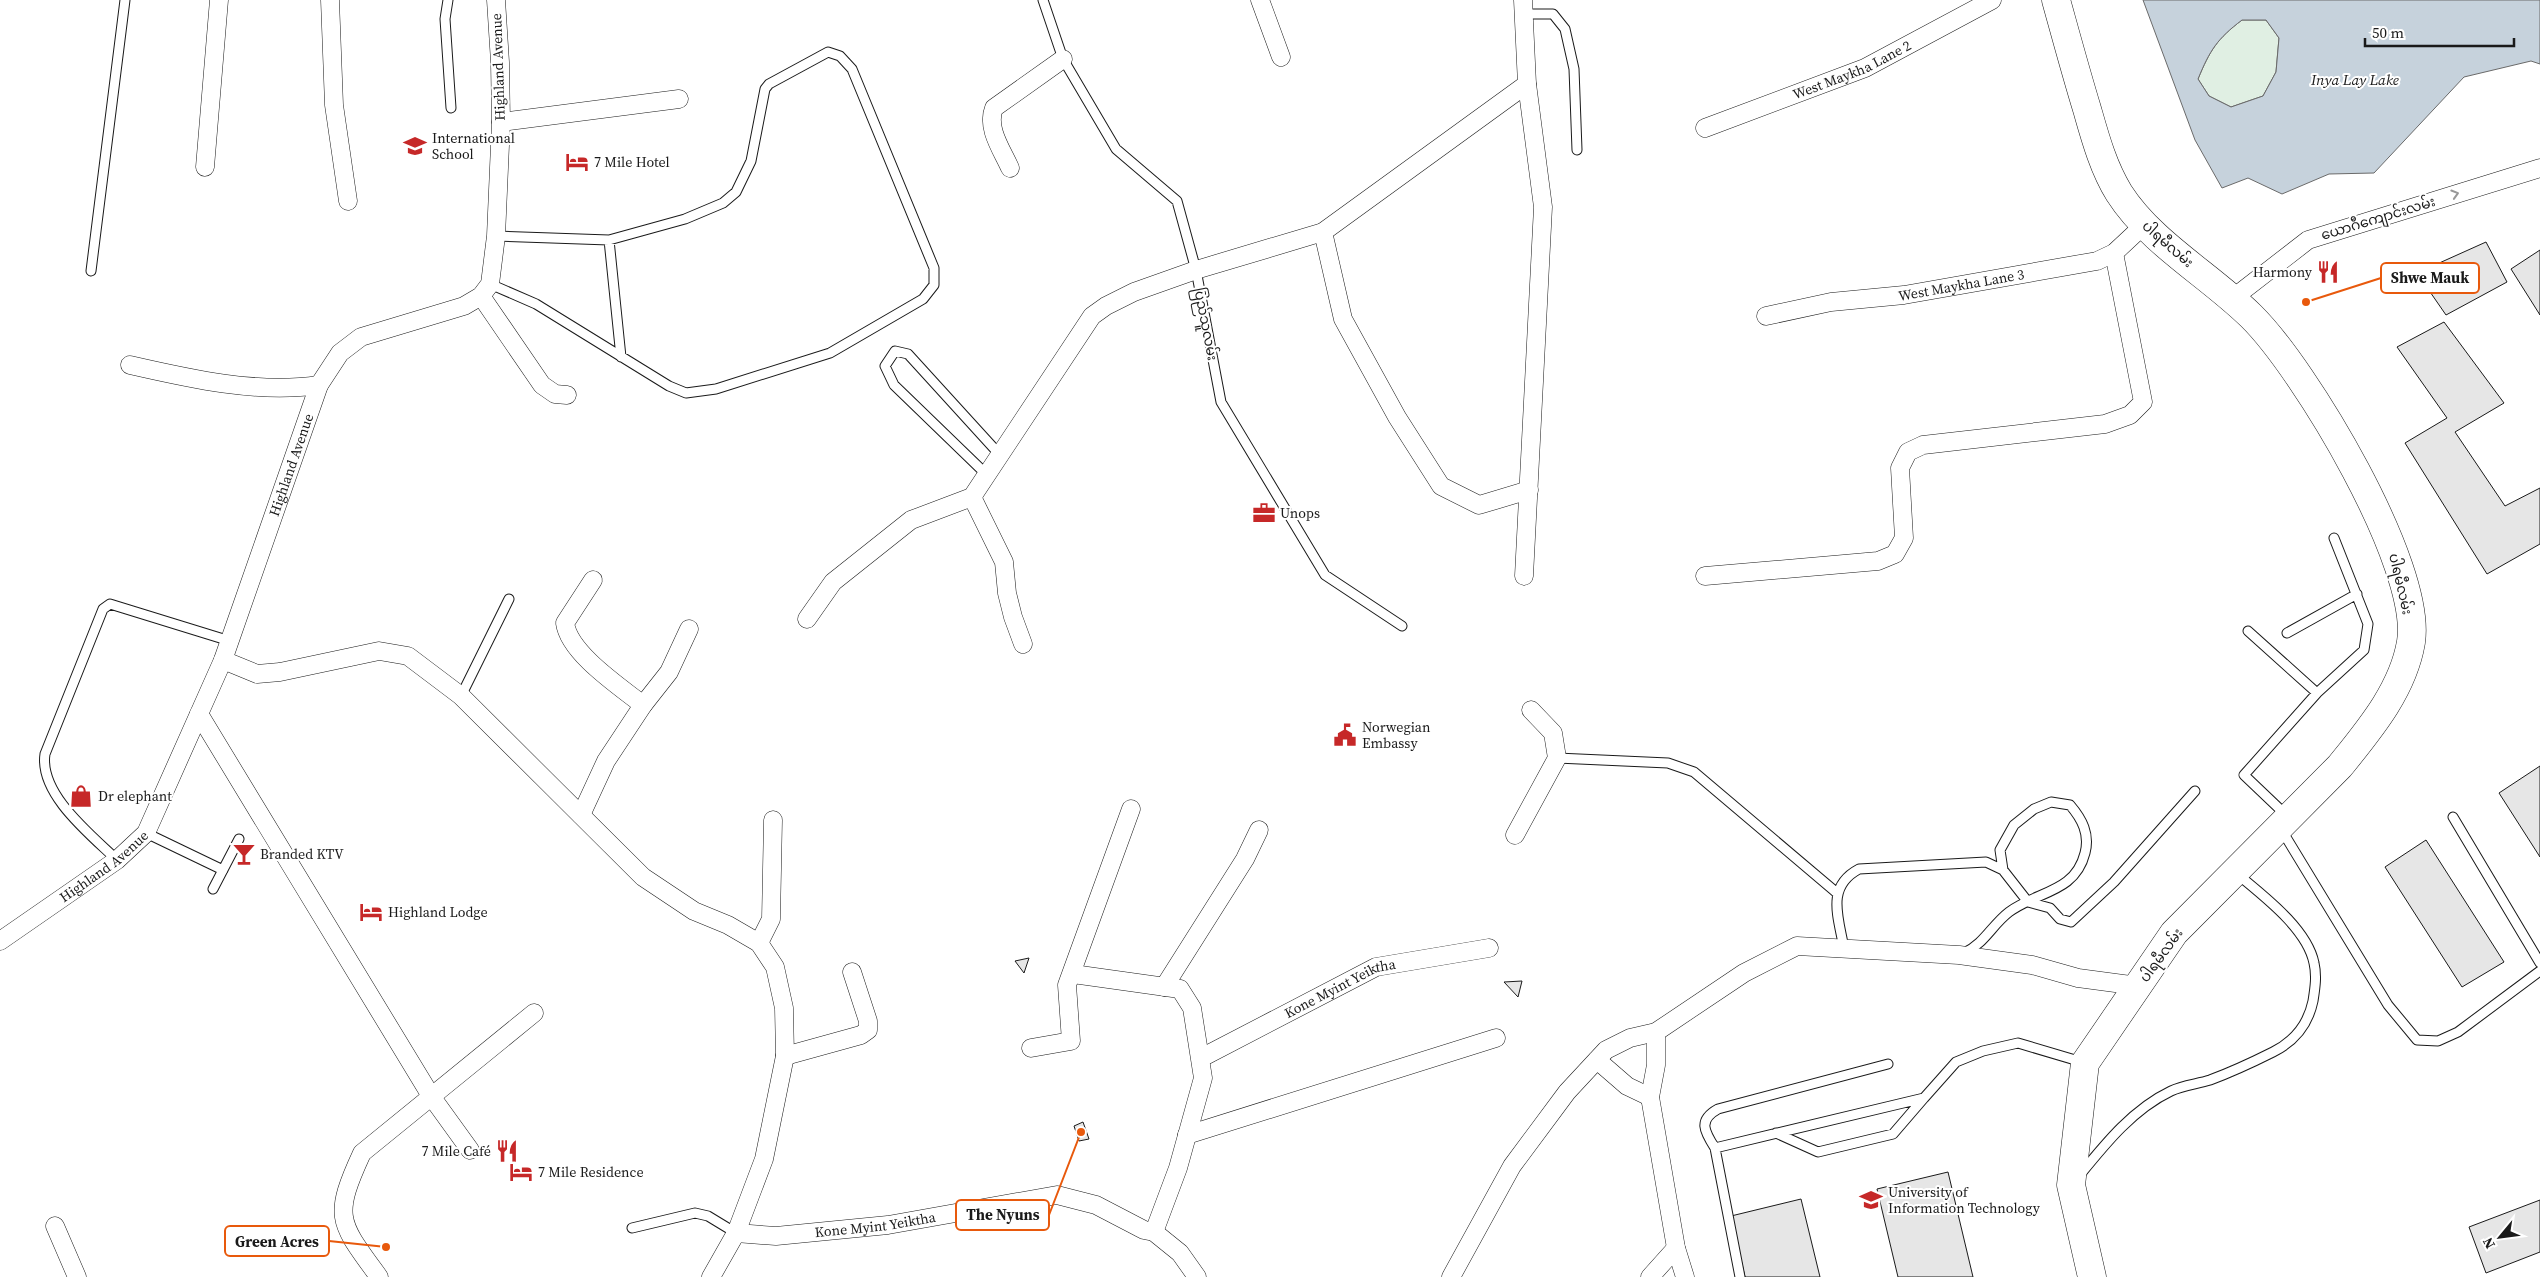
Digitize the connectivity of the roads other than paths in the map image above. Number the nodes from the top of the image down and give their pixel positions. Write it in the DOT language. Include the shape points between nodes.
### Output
graph roads {
  1 [pos="125,0"];
  2 [pos="219,0"];
  3 [pos="330,0"];
  4 [pos="448,0"];
  5 [pos="496,0"];
  6 [pos="1043,0"];
  7 [pos="1260,0"];
  8 [pos="1992,0"];
  9 [pos="2056,0"];
  10 [pos="1523,7"];
  11 [pos="1281,57"];
  12 [pos="1063,59"];
  13 [pos="1527,84"];
  14 [pos="680,99"];
  15 [pos="451,108"];
  16 [pos="501,122"];
  17 [pos="1705,128"];
  18 [pos="1577,150"];
  19 [pos="205,166"];
  20 [pos="1010,168"];
  21 [pos="2540,168"];
  22 [pos="348,201"];
  23 [pos="2144,225"];
  24 [pos="1323,232"];
  25 [pos="496,236"];
  26 [pos="610,240"];
  27 [pos="2114,253"];
  28 [pos="1196,270"];
  29 [pos="91,271"];
  30 [pos="486,290"];
  31 [pos="2232,299"];
  32 [pos="1766,316"];
  33 [pos="621,357"];
  34 [pos="130,365"];
  35 [pos="319,385"];
  36 [pos="567,395"];
  37 [pos="1000,456"];
  38 [pos="987,475"];
  39 [pos="1529,490"];
  40 [pos="972,497"];
  41 [pos="2334,538"];
  42 [pos="1524,576"];
  43 [pos="1706,576"];
  44 [pos="593,580"];
  45 [pos="2357,594"];
  46 [pos="509,600"];
  47 [pos="807,619"];
  48 [pos="1402,626"];
  49 [pos="689,629"];
  50 [pos="2248,631"];
  51 [pos="2287,633"];
  52 [pos="230,641"];
  53 [pos="1023,644"];
  54 [pos="223,660"];
  55 [pos="2318,693"];
  56 [pos="461,696"];
  57 [pos="643,705"];
  58 [pos="1531,710"];
  59 [pos="199,714"];
  60 [pos="1557,758"];
  61 [pos="2195,792"];
  62 [pos="1131,810"];
  63 [pos="581,815"];
  64 [pos="2453,818"];
  65 [pos="773,820"];
  66 [pos="2284,822"];
  67 [pos="1259,830"];
  68 [pos="146,833"];
  69 [pos="1516,834"];
  70 [pos="239,839"];
  71 [pos="117,860"];
  72 [pos="223,870"];
  73 [pos="2003,870"];
  74 [pos="2234,872"];
  75 [pos="213,889"];
  76 [pos="1837,893"];
  77 [pos="2028,902"];
  78 [pos="0,941"];
  79 [pos="759,943"];
  80 [pos="1489,948"];
  81 [pos="1844,949"];
  82 [pos="1959,956"];
  83 [pos="2540,963"];
  84 [pos="2540,971"];
  85 [pos="852,972"];
  86 [pos="1073,974"];
  87 [pos="2138,986"];
  88 [pos="1172,988"];
  89 [pos="534,1014"];
  90 [pos="1656,1032"];
  91 [pos="1496,1038"];
  92 [pos="1031,1048"];
  93 [pos="785,1056"];
  94 [pos="1201,1058"];
  95 [pos="1597,1060"];
  96 [pos="2085,1063"];
  97 [pos="1888,1064"];
  98 [pos="431,1096"];
  99 [pos="1650,1097"];
  100 [pos="1924,1098"];
  101 [pos="1776,1133"];
  102 [pos="1187,1135"];
  103 [pos="1715,1148"];
  104 [pos="470,1150"];
  105 [pos="2071,1186"];
  106 [pos="55,1226"];
  107 [pos="632,1228"];
  108 [pos="1154,1232"];
  109 [pos="736,1233"];
  110 [pos="1676,1248"];
  111 [pos="77,1277"];
  112 [pos="380,1277"];
  113 [pos="711,1277"];
  114 [pos="1196,1277"];
  115 [pos="1451,1277"];
  116 [pos="1650,1277"];
  117 [pos="1685,1277"];
  118 [pos="1740,1277"];
  119 [pos="2092,1277"];
  1 -- 29 [label="lane"];
  2 -- 19 [label="street"];
  3 -- 22 [label="street" via="334,105"];
  4 -- 15 [label="lane" via="445,19"];
  5 -- 16 [label="street, Highland Avenue"];
  6 -- 12 [label="lane, ပြည်သူလမ်း"];
  7 -- 11 [label="street"];
  8 -- 17 [label="street, West Maykha Lane 2" via="1866,68"];
  9 -- 23 [label="main road, ပါရမီလမ်း" via="2099,149 2119,192"];
  10 -- 13 [label="street"];
  10 -- 18 [label="lane" via="1553,14 1565,28 1574,69"];
  12 -- 20 [label="street" via="994,108 992,126"];
  12 -- 28 [label="lane, ပြည်သူလမ်း" via="1116,148 1176,201"];
  13 -- 24 [label="street"];
  13 -- 39 [label="street" via="1543,208"];
  14 -- 16 [label="street"];
  16 -- 25 [label="street, Highland Avenue"];
  31 -- 21 [label="street, ယောဂီကျောင်းလမ်း, one-way" via="2308,240"];
  23 -- 27 [label="street, West Maykha Lane 3"];
  23 -- 31 [label="main road, ပါရမီလမ်း"];
  24 -- 28 [label="street"];
  24 -- 39 [label="street" via="1343,319 1397,417 1441,486 1479,505"];
  25 -- 26 [label="lane"];
  25 -- 30 [label="street, Highland Avenue"];
  26 -- 33 [label="lane"];
  26 -- 33 [label="lane" via="686,219 723,203 736,192 751,161 765,89 828,52 840,56 852,69 934,268 934,284 923,299 830,353 716,389 686,393"];
  27 -- 32 [label="street, West Maykha Lane 3" via="2097,261 1904,295 1831,302"];
  27 -- 43 [label="street" via="2143,402 2130,415 2106,424 1923,445 1908,452 1900,468 1904,538 1895,554 1878,562"];
  28 -- 37 [label="street" via="1134,292 1092,316"];
  28 -- 48 [label="lane, ပြည်သူလမ်း" via="1221,402 1325,575"];
  30 -- 33 [label="lane" via="536,304"];
  30 -- 35 [label="street, Highland Avenue" via="464,306 361,337 340,353"];
  30 -- 36 [label="street" via="542,385 555,394"];
  31 -- 66 [label="main road, ပါရမီလမ်း" via="2283,353 2327,420 2393,549 2408,602 2411,641 2401,679 2340,766"];
  34 -- 35 [label="street" via="242,385 290,389"];
  35 -- 52 [label="street, Highland Avenue"];
  37 -- 38 [label="street"];
  37 -- 38 [label="lane" via="908,354 895,351 885,366 894,385"];
  38 -- 40 [label="street"];
  39 -- 42 [label="street"];
  40 -- 47 [label="street" via="911,520 833,582"];
  40 -- 53 [label="street" via="1004,562 1007,593"];
  41 -- 45 [label="lane"];
  44 -- 57 [label="street" via="565,623 566,634 606,676"];
  45 -- 51 [label="lane"];
  45 -- 55 [label="lane" via="2368,624 2364,650"];
  46 -- 56 [label="lane"];
  49 -- 57 [label="street" via="669,672"];
  50 -- 55 [label="lane"];
  52 -- 54 [label="street, Highland Avenue"];
  52 -- 71 [label="lane" via="110,604 102,609 43,766 61,803"];
  54 -- 56 [label="street" via="257,674 379,651 408,656"];
  54 -- 59 [label="street, Highland Avenue"];
  55 -- 66 [label="lane" via="2244,775"];
  56 -- 63 [label="street"];
  57 -- 63 [label="street" via="606,760"];
  58 -- 60 [label="street" via="1553,733"];
  59 -- 68 [label="street, Highland Avenue"];
  59 -- 98 [label="street"];
  60 -- 69 [label="street"];
  60 -- 76 [label="lane" via="1668,762 1694,772"];
  61 -- 77 [label="lane" via="2114,882 2071,922 2060,919 2050,908"];
  62 -- 86 [label="street"];
  63 -- 79 [label="street" via="643,877 694,911"];
  64 -- 83 [label="lane"];
  65 -- 79 [label="street" via="771,919"];
  66 -- 74 [label="main road, ပါရမီလမ်း"];
  66 -- 84 [label="lane" via="2388,1005 2417,1040 2438,1042 2458,1032"];
  67 -- 88 [label="street"];
  68 -- 71 [label="street, Highland Avenue"];
  68 -- 72 [label="lane"];
  70 -- 72 [label="lane"];
  71 -- 78 [label="street, Highland Avenue"];
  72 -- 75 [label="lane"];
  73 -- 76 [label="lane" via="1986,862 1859,870 1842,882"];
  73 -- 77 [label="lane"];
  73 -- 77 [label="lane" via="2000,850 2014,825 2034,810 2051,802 2070,805 2081,818 2088,841 2082,865 2072,880"];
  74 -- 87 [label="main road, ပါရမီလမ်း" via="2174,933"];
  74 -- 105 [label="lane" via="2284,915 2302,937 2314,962 2316,980 2310,1017 2300,1032 2274,1052 2211,1080 2170,1091 2133,1117"];
  76 -- 81 [label="lane"];
  77 -- 82 [label="lane" via="2010,912 1985,940"];
  79 -- 93 [label="street" via="775,967 784,1008"];
  80 -- 94 [label="street, Kone Myint Yeiktha" via="1376,967"];
  81 -- 82 [label="street"];
  81 -- 90 [label="street" via="1797,946 1744,973"];
  82 -- 87 [label="street" via="2032,965 2078,978"];
  85 -- 93 [label="street" via="868,1030 861,1035"];
  86 -- 88 [label="street"];
  86 -- 92 [label="street" via="1068,985 1071,1041"];
  87 -- 96 [label="main road, ပါရမီလမ်း"];
  88 -- 94 [label="street" via="1192,1008"];
  89 -- 98 [label="street"];
  90 -- 95 [label="street" via="1630,1038 1606,1050"];
  90 -- 99 [label="street" via="1656,1064"];
  91 -- 102 [label="street"];
  93 -- 109 [label="street" via="764,1159"];
  94 -- 102 [label="street" via="1203,1078"];
  95 -- 99 [label="street" via="1627,1086"];
  95 -- 115 [label="street" via="1567,1092 1512,1166"];
  96 -- 100 [label="lane" via="2018,1043 1983,1051 1956,1062"];
  96 -- 105 [label="main road, ပါရမီလမ်း"];
  97 -- 103 [label="lane" via="1718,1109 1708,1115 1704,1123 1706,1134"];
  98 -- 104 [label="street"];
  98 -- 112 [label="street" via="362,1153 348,1184 342,1208 348,1234"];
  99 -- 110 [label="street"];
  100 -- 101 [label="lane"];
  100 -- 101 [label="lane" via="1893,1134 1818,1152"];
  101 -- 103 [label="lane"];
  102 -- 108 [label="street"];
  103 -- 118 [label="lane"];
  105 -- 119 [label="main road, ပါရမီလမ်း"];
  106 -- 111 [label="street"];
  107 -- 109 [label="lane" via="695,1213 708,1216"];
  108 -- 109 [label="street, Kone Myint Yeiktha" via="1096,1205 1057,1195 888,1225 776,1236"];
  108 -- 114 [label="street, Kone Myint Yeiktha" via="1180,1253"];
  109 -- 113 [label="street"];
  110 -- 116 [label="street"];
  110 -- 117 [label="street"];
}
